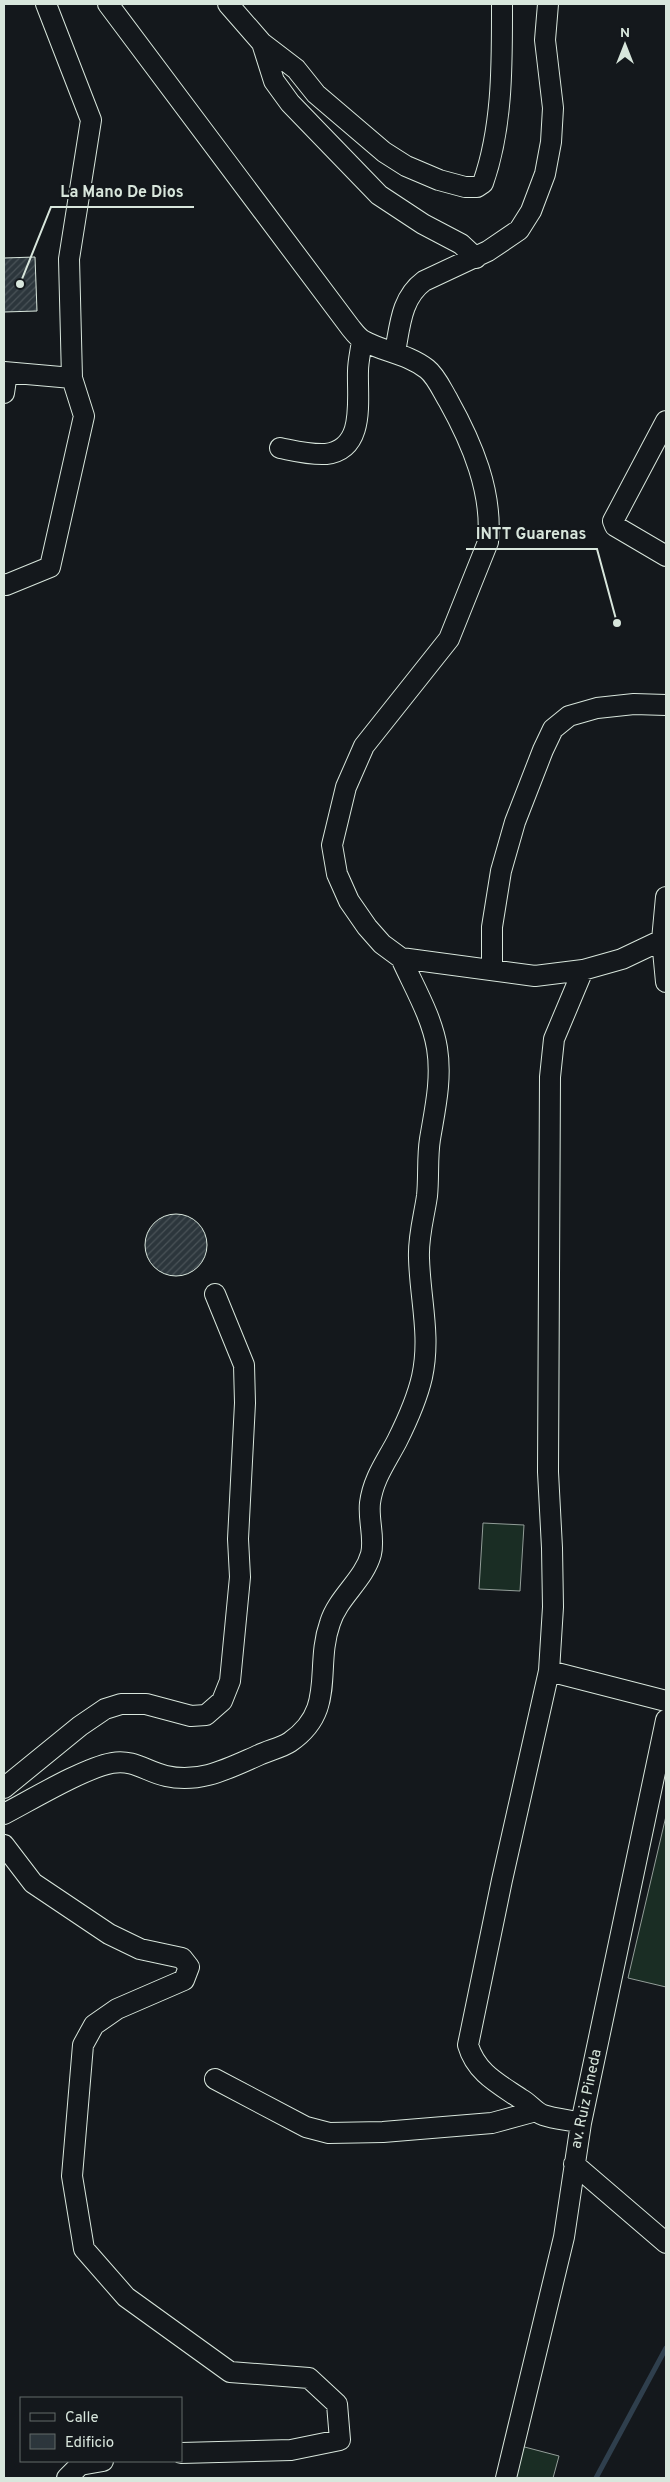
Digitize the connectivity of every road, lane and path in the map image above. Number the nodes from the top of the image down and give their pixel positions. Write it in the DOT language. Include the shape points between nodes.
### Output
graph roads {
  1 [pos="46,4"];
  2 [pos="108,4"];
  3 [pos="228,4"];
  4 [pos="502,4"];
  5 [pos="548,4"];
  6 [pos="262,43"];
  7 [pos="476,258"];
  8 [pos="362,340"];
  9 [pos="395,352"];
  10 [pos="6,373"];
  11 [pos="72,378"];
  12 [pos="4,393"];
  13 [pos="666,421"];
  14 [pos="280,448"];
  15 [pos="666,556"];
  16 [pos="4,584"];
  17 [pos="666,705"];
  18 [pos="666,897"];
  19 [pos="662,940"];
  20 [pos="401,958"];
  21 [pos="492,970"];
  22 [pos="583,970"];
  23 [pos="666,982"];
  24 [pos="215,1294"];
  25 [pos="549,1671"];
  26 [pos="666,1701"];
  27 [pos="666,1720"];
  28 [pos="4,1788"];
  29 [pos="4,1814"];
  30 [pos="4,1845"];
  31 [pos="215,2079"];
  32 [pos="536,2111"];
  33 [pos="581,2123"];
  34 [pos="574,2164"];
  35 [pos="666,2243"];
  36 [pos="182,2453"];
  37 [pos="98,2462"];
  38 [pos="67,2478"];
  39 [pos="506,2478"];
  1 -- 11 [label="street" via="91,120 69,259"];
  2 -- 8 [label="street"];
  3 -- 6 [label="street"];
  4 -- 6 [label="street" via="499,112 488,170 483,183 477,187 439,180 384,152 316,94 296,70"];
  5 -- 7 [label="street" via="544,40 553,108 545,174 531,211 519,230"];
  6 -- 7 [label="street" via="274,80 290,103 379,195 461,244"];
  7 -- 9 [label="street" via="415,287 401,317"];
  8 -- 9 [label="street"];
  8 -- 14 [label="street" via="357,423 347,445 325,454"];
  9 -- 20 [label="street" via="428,370 443,391 468,440 483,483 490,526 480,565 449,639 364,746 346,787 332,845 337,874 349,901 382,944"];
  10 -- 11 [label="street"];
  10 -- 12 [label="street"];
  11 -- 16 [label="street" via="84,416 50,567"];
  13 -- 15 [label="street" via="613,521 616,526"];
  17 -- 21 [label="street" via="597,708 569,716 554,729 515,822 502,871 492,927"];
  18 -- 19 [label="street"];
  19 -- 22 [label="street" via="622,959"];
  19 -- 23 [label="street"];
  20 -- 21 [label="street"];
  20 -- 29 [label="street" via="428,1017 437,1048 439,1084 420,1228 425,1355 416,1395 397,1441 377,1474 369,1505 372,1552 366,1567 335,1611 323,1643 319,1707 310,1723 290,1743 227,1770 195,1778 165,1776 136,1763 112,1763 87,1772"];
  21 -- 22 [label="street" via="535,976"];
  22 -- 25 [label="street" via="554,1039 550,1077 548,1472 553,1607"];
  24 -- 28 [label="street" via="244,1365 245,1403 238,1539 240,1577 230,1681 222,1700 206,1715 191,1716 146,1704 121,1704 104,1709"];
  25 -- 26 [label="street"];
  25 -- 32 [label="street" via="468,2045 472,2058 483,2073"];
  27 -- 33 [label="street, av. Ruiz Pineda"];
  30 -- 36 [label="street" via="33,1883 109,1934 140,1949 182,1958 189,1967 184,1980 118,2009 94,2025 83,2045 72,2176 84,2249 126,2296 230,2372 309,2378 337,2404 340,2440 291,2450"];
  31 -- 32 [label="street" via="306,2127 329,2133 492,2123"];
  32 -- 33 [label="street"];
  33 -- 34 [label="street, av. Ruiz Pineda"];
  34 -- 35 [label="street"];
  34 -- 39 [label="street, av. Ruiz Pineda" via="564,2237"];
  37 -- 38 [label="street" via="80,2465"];
}
